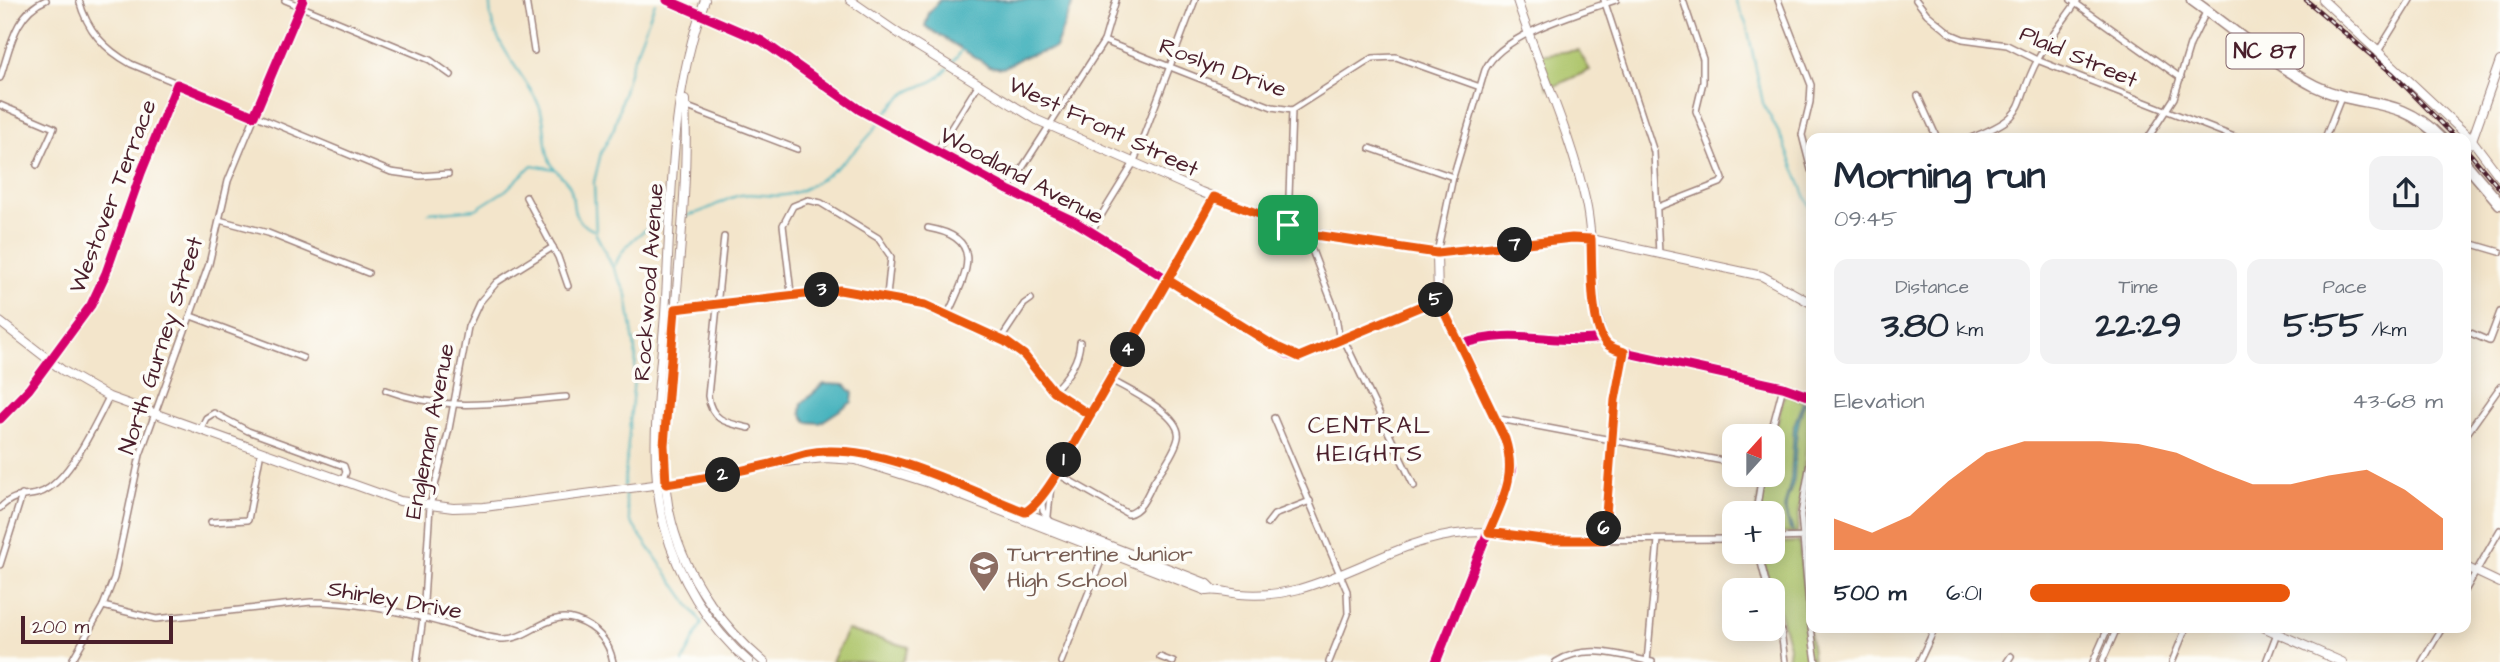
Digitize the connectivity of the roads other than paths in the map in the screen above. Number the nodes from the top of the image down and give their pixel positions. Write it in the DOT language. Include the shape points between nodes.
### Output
graph roads {
  1 [pos="46,0"];
  2 [pos="79,0"];
  3 [pos="285,0"];
  4 [pos="526,0"];
  5 [pos="667,0"];
  6 [pos="705,0"];
  7 [pos="850,0"];
  8 [pos="1116,0"];
  9 [pos="1195,0"];
  10 [pos="1517,0"];
  11 [pos="1616,0"];
  12 [pos="1683,0"];
  13 [pos="1779,0"];
  14 [pos="1916,0"];
  15 [pos="2192,0"];
  16 [pos="2323,0"];
  17 [pos="2410,0"];
  18 [pos="2075,1"];
  19 [pos="1604,2"];
  20 [pos="301,3"];
  21 [pos="2207,10"];
  22 [pos="700,14"];
  23 [pos="1531,34"];
  24 [pos="1104,41"];
  25 [pos="2379,50"];
  26 [pos="534,51"];
  27 [pos="2037,60"];
  28 [pos="2500,61"];
  29 [pos="1170,66"];
  30 [pos="451,75"];
  31 [pos="0,78"];
  32 [pos="2181,78"];
  33 [pos="2498,78"];
  34 [pos="177,84"];
  35 [pos="978,85"];
  36 [pos="1480,87"];
  37 [pos="2342,95"];
  38 [pos="1918,96"];
  39 [pos="0,105"];
  40 [pos="683,106"];
  41 [pos="1292,110"];
  42 [pos="2167,111"];
  43 [pos="254,116"];
  44 [pos="1049,126"];
  45 [pos="1935,133"];
  46 [pos="1984,133"];
  47 [pos="2152,133"];
  48 [pos="2224,133"];
  49 [pos="2327,133"];
  50 [pos="2436,133"];
  51 [pos="2458,133"];
  52 [pos="2471,139"];
  53 [pos="2471,146"];
  54 [pos="1370,148"];
  55 [pos="797,149"];
  56 [pos="1806,151"];
  57 [pos="936,152"];
  58 [pos="1133,164"];
  59 [pos="37,165"];
  60 [pos="2471,170"];
  61 [pos="448,174"];
  62 [pos="1453,177"];
  63 [pos="2500,177"];
  64 [pos="1008,190"];
  65 [pos="526,197"];
  66 [pos="1214,197"];
  67 [pos="2500,204"];
  68 [pos="1658,207"];
  69 [pos="219,220"];
  70 [pos="1288,225"];
  71 [pos="928,228"];
  72 [pos="1091,232"];
  73 [pos="1305,232"];
  74 [pos="724,237"];
  75 [pos="1591,239"];
  76 [pos="2471,243"];
  77 [pos="553,247"];
  78 [pos="2500,252"];
  79 [pos="1437,253"];
  80 [pos="1659,254"];
  81 [pos="368,274"];
  82 [pos="1168,280"];
  83 [pos="568,286"];
  84 [pos="791,293"];
  85 [pos="887,296"];
  86 [pos="1031,299"];
  87 [pos="1438,299"];
  88 [pos="1806,300"];
  89 [pos="718,306"];
  90 [pos="670,310"];
  91 [pos="2500,312"];
  92 [pos="948,314"];
  93 [pos="191,316"];
  94 [pos="0,322"];
  95 [pos="2471,333"];
  96 [pos="1603,338"];
  97 [pos="1001,339"];
  98 [pos="1342,340"];
  99 [pos="1080,342"];
  100 [pos="1459,345"];
  101 [pos="1624,352"];
  102 [pos="303,358"];
  103 [pos="49,360"];
  104 [pos="1111,380"];
  105 [pos="1783,387"];
  106 [pos="2500,387"];
  107 [pos="386,390"];
  108 [pos="1053,391"];
  109 [pos="1806,395"];
  110 [pos="109,397"];
  111 [pos="566,397"];
  112 [pos="454,406"];
  113 [pos="154,414"];
  114 [pos="1090,415"];
  115 [pos="1274,418"];
  116 [pos="1494,418"];
  117 [pos="0,419"];
  118 [pos="1773,424"];
  119 [pos="749,428"];
  120 [pos="2471,428"];
  121 [pos="200,430"];
  122 [pos="1612,440"];
  123 [pos="261,451"];
  124 [pos="865,458"];
  125 [pos="1722,461"];
  126 [pos="1056,473"];
  127 [pos="342,481"];
  128 [pos="661,484"];
  129 [pos="1051,484"];
  130 [pos="1414,486"];
  131 [pos="1806,486"];
  132 [pos="22,495"];
  133 [pos="1041,497"];
  134 [pos="1310,501"];
  135 [pos="430,506"];
  136 [pos="0,508"];
  137 [pos="1025,512"];
  138 [pos="211,522"];
  139 [pos="1051,523"];
  140 [pos="1267,524"];
  141 [pos="2500,530"];
  142 [pos="1489,532"];
  143 [pos="1802,537"];
  144 [pos="1806,537"];
  145 [pos="1785,538"];
  146 [pos="1722,539"];
  147 [pos="1604,540"];
  148 [pos="1658,540"];
  149 [pos="1106,548"];
  150 [pos="0,565"];
  151 [pos="2471,570"];
  152 [pos="2476,572"];
  153 [pos="1340,574"];
  154 [pos="1806,577"];
  155 [pos="2471,580"];
  156 [pos="2500,583"];
  157 [pos="103,606"];
  158 [pos="423,617"];
  159 [pos="1812,633"];
  160 [pos="1933,633"];
  161 [pos="2106,633"];
  162 [pos="2115,633"];
  163 [pos="2184,633"];
  164 [pos="2275,633"];
  165 [pos="2280,633"];
  166 [pos="2439,633"];
  167 [pos="1783,641"];
  168 [pos="2011,656"];
  169 [pos="1160,657"];
  170 [pos="2328,659"];
  171 [pos="71,662"];
  172 [pos="417,662"];
  173 [pos="613,662"];
  174 [pos="749,662"];
  175 [pos="764,662"];
  176 [pos="1061,662"];
  177 [pos="1173,662"];
  178 [pos="1329,662"];
  179 [pos="1436,662"];
  180 [pos="1556,662"];
  181 [pos="1649,662"];
  182 [pos="1785,662"];
  183 [pos="1816,662"];
  184 [pos="1919,662"];
  185 [pos="2007,662"];
  186 [pos="2093,662"];
  187 [pos="2102,662"];
  188 [pos="2172,662"];
  189 [pos="2266,662"];
  190 [pos="2342,662"];
  191 [pos="2422,662"];
  1 -- 31 [label="street" via="20,20"];
  2 -- 34 [label="street" via="90,28 104,46"];
  3 -- 20 [label="street"];
  4 -- 26 [label="street"];
  5 -- 22 [label="street, Woodland Avenue"];
  6 -- 22 [label="street, Rockwood Avenue"];
  7 -- 35 [label="street, West Front Street"];
  8 -- 24 [label="street"];
  9 -- 29 [label="street"];
  10 -- 23 [label="street"];
  11 -- 19 [label="street"];
  12 -- 68 [label="street" via="1703,59 1696,111 1723,179"];
  13 -- 56 [label="street" via="1811,85 1802,135"];
  14 -- 27 [label="street, Plaid Street" via="1951,34 2007,45"];
  15 -- 21 [label="highway, NC 87"];
  16 -- 25 [label="street"];
  17 -- 25 [label="street"];
  18 -- 27 [label="street"];
  18 -- 32 [label="street"];
  19 -- 23 [label="street"];
  19 -- 68 [label="street" via="1654,152"];
  20 -- 30 [label="street" via="430,60"];
  20 -- 43 [label="street, North Gurney Street"];
  21 -- 32 [label="street"];
  21 -- 37 [label="highway, NC 87" via="2316,86"];
  22 -- 40 [label="street, Rockwood Avenue" via="690,46"];
  22 -- 57 [label="street, Woodland Avenue" via="762,41 843,99"];
  23 -- 36 [label="street" via="1492,57"];
  23 -- 75 [label="street" via="1581,184"];
  24 -- 29 [label="street, Roslyn Drive"];
  24 -- 44 [label="street"];
  25 -- 51 [label="street"];
  27 -- 42 [label="street, Plaid Street"];
  27 -- 46 [label="street" via="2016,112"];
  28 -- 33 [label="street"];
  29 -- 41 [label="street, Roslyn Drive" via="1272,107"];
  29 -- 58 [label="street"];
  32 -- 42 [label="street"];
  33 -- 52 [label="street"];
  34 -- 43 [label="street"];
  34 -- 103 [label="street, Westover Terrace" via="106,274 91,304"];
  35 -- 44 [label="street, West Front Street"];
  35 -- 57 [label="street"];
  36 -- 41 [label="street, Roslyn Drive" via="1382,55"];
  36 -- 62 [label="street"];
  37 -- 49 [label="street"];
  37 -- 50 [label="highway, NC 87" via="2401,108"];
  38 -- 45 [label="street"];
  39 -- 59 [label="street" via="54,128"];
  40 -- 55 [label="street"];
  40 -- 90 [label="street, Rockwood Avenue"];
  41 -- 70 [label="street"];
  42 -- 47 [label="street"];
  42 -- 48 [label="street, Plaid Street"];
  43 -- 61 [label="street" via="391,172"];
  43 -- 69 [label="street, North Gurney Street" via="233,165"];
  44 -- 58 [label="street, West Front Street"];
  44 -- 64 [label="street"];
  53 -- 63 [label="street"];
  54 -- 62 [label="street"];
  57 -- 64 [label="street, Woodland Avenue"];
  58 -- 66 [label="street, West Front Street"];
  58 -- 72 [label="street"];
  60 -- 67 [label="highway"];
  62 -- 79 [label="street"];
  64 -- 72 [label="street, Woodland Avenue"];
  65 -- 77 [label="street"];
  66 -- 70 [label="street, West Front Street"];
  66 -- 82 [label="street"];
  68 -- 80 [label="street"];
  69 -- 81 [label="street" via="268,233"];
  69 -- 93 [label="street, North Gurney Street"];
  70 -- 73 [label="street, West Front Street"];
  71 -- 92 [label="street" via="951,235 969,260"];
  72 -- 82 [label="street, Woodland Avenue"];
  73 -- 79 [label="street, West Front Street"];
  73 -- 98 [label="street"];
  74 -- 89 [label="street"];
  75 -- 79 [label="street, West Front Street"];
  75 -- 80 [label="street, West Front Street"];
  75 -- 96 [label="street" via="1595,307"];
  76 -- 78 [label="street"];
  77 -- 83 [label="street"];
  77 -- 112 [label="street, Engleman Avenue" via="507,273 480,303 463,341"];
  79 -- 87 [label="street"];
  80 -- 88 [label="street, West Front Street" via="1762,276"];
  82 -- 98 [label="street, Woodland Avenue" via="1289,355 1299,357"];
  82 -- 104 [label="street"];
  84 -- 85 [label="street" via="840,290"];
  84 -- 85 [label="street" via="783,225 793,206 808,200 821,203 883,243 892,264"];
  84 -- 89 [label="street"];
  85 -- 92 [label="street"];
  86 -- 97 [label="street"];
  87 -- 98 [label="street, Woodland Avenue"];
  87 -- 100 [label="street"];
  89 -- 90 [label="street"];
  89 -- 119 [label="street" via="710,409 720,420"];
  90 -- 128 [label="street, Rockwood Avenue"];
  91 -- 95 [label="street" via="2488,341"];
  92 -- 97 [label="street"];
  93 -- 102 [label="street"];
  93 -- 113 [label="street, North Gurney Street"];
  94 -- 103 [label="street"];
  96 -- 100 [label="street" via="1562,340 1509,334"];
  96 -- 101 [label="street"];
  97 -- 108 [label="street" via="1024,355"];
  98 -- 130 [label="street"];
  99 -- 108 [label="street" via="1073,365"];
  100 -- 116 [label="street"];
  101 -- 105 [label="street"];
  101 -- 122 [label="street"];
  103 -- 110 [label="street"];
  103 -- 117 [label="street, Westover Terrace"];
  104 -- 114 [label="street"];
  104 -- 126 [label="street" via="1170,417 1178,428 1177,443 1144,500 1132,513 1124,513"];
  105 -- 109 [label="street"];
  105 -- 118 [label="street"];
  106 -- 120 [label="street"];
  107 -- 112 [label="street" via="417,401"];
  108 -- 114 [label="street"];
  110 -- 113 [label="street"];
  110 -- 132 [label="street" via="58,479 41,492"];
  111 -- 112 [label="street"];
  112 -- 135 [label="street, Engleman Avenue"];
  113 -- 121 [label="street"];
  113 -- 157 [label="street, North Gurney Street"];
  114 -- 126 [label="street"];
  115 -- 134 [label="street"];
  116 -- 122 [label="street"];
  116 -- 142 [label="street" via="1505,439 1512,471"];
  121 -- 123 [label="street"];
  121 -- 127 [label="street" via="214,413 248,432 344,466"];
  122 -- 125 [label="street"];
  122 -- 147 [label="street"];
  123 -- 127 [label="street"];
  123 -- 138 [label="street" via="248,520"];
  124 -- 128 [label="street" via="774,463"];
  124 -- 137 [label="street" via="903,465"];
  124 -- 139 [label="street"];
  126 -- 129 [label="street"];
  127 -- 135 [label="street"];
  128 -- 135 [label="street" via="484,507"];
  128 -- 174 [label="street" via="670,544 685,581 719,631"];
  128 -- 175 [label="street" via="679,545 697,582 736,636"];
  129 -- 133 [label="street"];
  129 -- 139 [label="street"];
  131 -- 143 [label="street"];
  132 -- 136 [label="street" via="14,495"];
  132 -- 150 [label="street"];
  133 -- 137 [label="street"];
  133 -- 139 [label="street" via="1042,511"];
  134 -- 140 [label="street" via="1274,515"];
  134 -- 153 [label="street"];
  135 -- 158 [label="street, Engleman Avenue"];
  137 -- 139 [label="street"];
  139 -- 149 [label="street"];
  141 -- 152 [label="street"];
  142 -- 147 [label="street" via="1550,540"];
  142 -- 153 [label="street" via="1418,540"];
  142 -- 179 [label="street"];
  143 -- 144 [label="street"];
  143 -- 145 [label="street"];
  143 -- 154 [label="street"];
  146 -- 148 [label="street"];
  147 -- 148 [label="street"];
  148 -- 181 [label="street"];
  149 -- 153 [label="street" via="1207,591 1268,594"];
  149 -- 176 [label="street"];
  151 -- 152 [label="street"];
  152 -- 155 [label="street"];
  152 -- 156 [label="street"];
  153 -- 178 [label="street" via="1347,591 1348,614"];
  157 -- 158 [label="street, Shirley Drive" via="156,619 324,602"];
  157 -- 171 [label="street, North Gurney Street"];
  158 -- 172 [label="street, Engleman Avenue"];
  158 -- 173 [label="street, Shirley Drive" via="499,639 511,639 547,620 573,619 596,630"];
  159 -- 183 [label="street"];
  160 -- 184 [label="street"];
  161 -- 186 [label="street"];
  162 -- 187 [label="street"];
  163 -- 188 [label="street"];
  164 -- 189 [label="street"];
  165 -- 170 [label="street"];
  166 -- 191 [label="street"];
  167 -- 182 [label="street"];
  168 -- 185 [label="street"];
  169 -- 177 [label="street"];
  170 -- 190 [label="street"];
  180 -- 181 [label="street" via="1593,651"];
}
